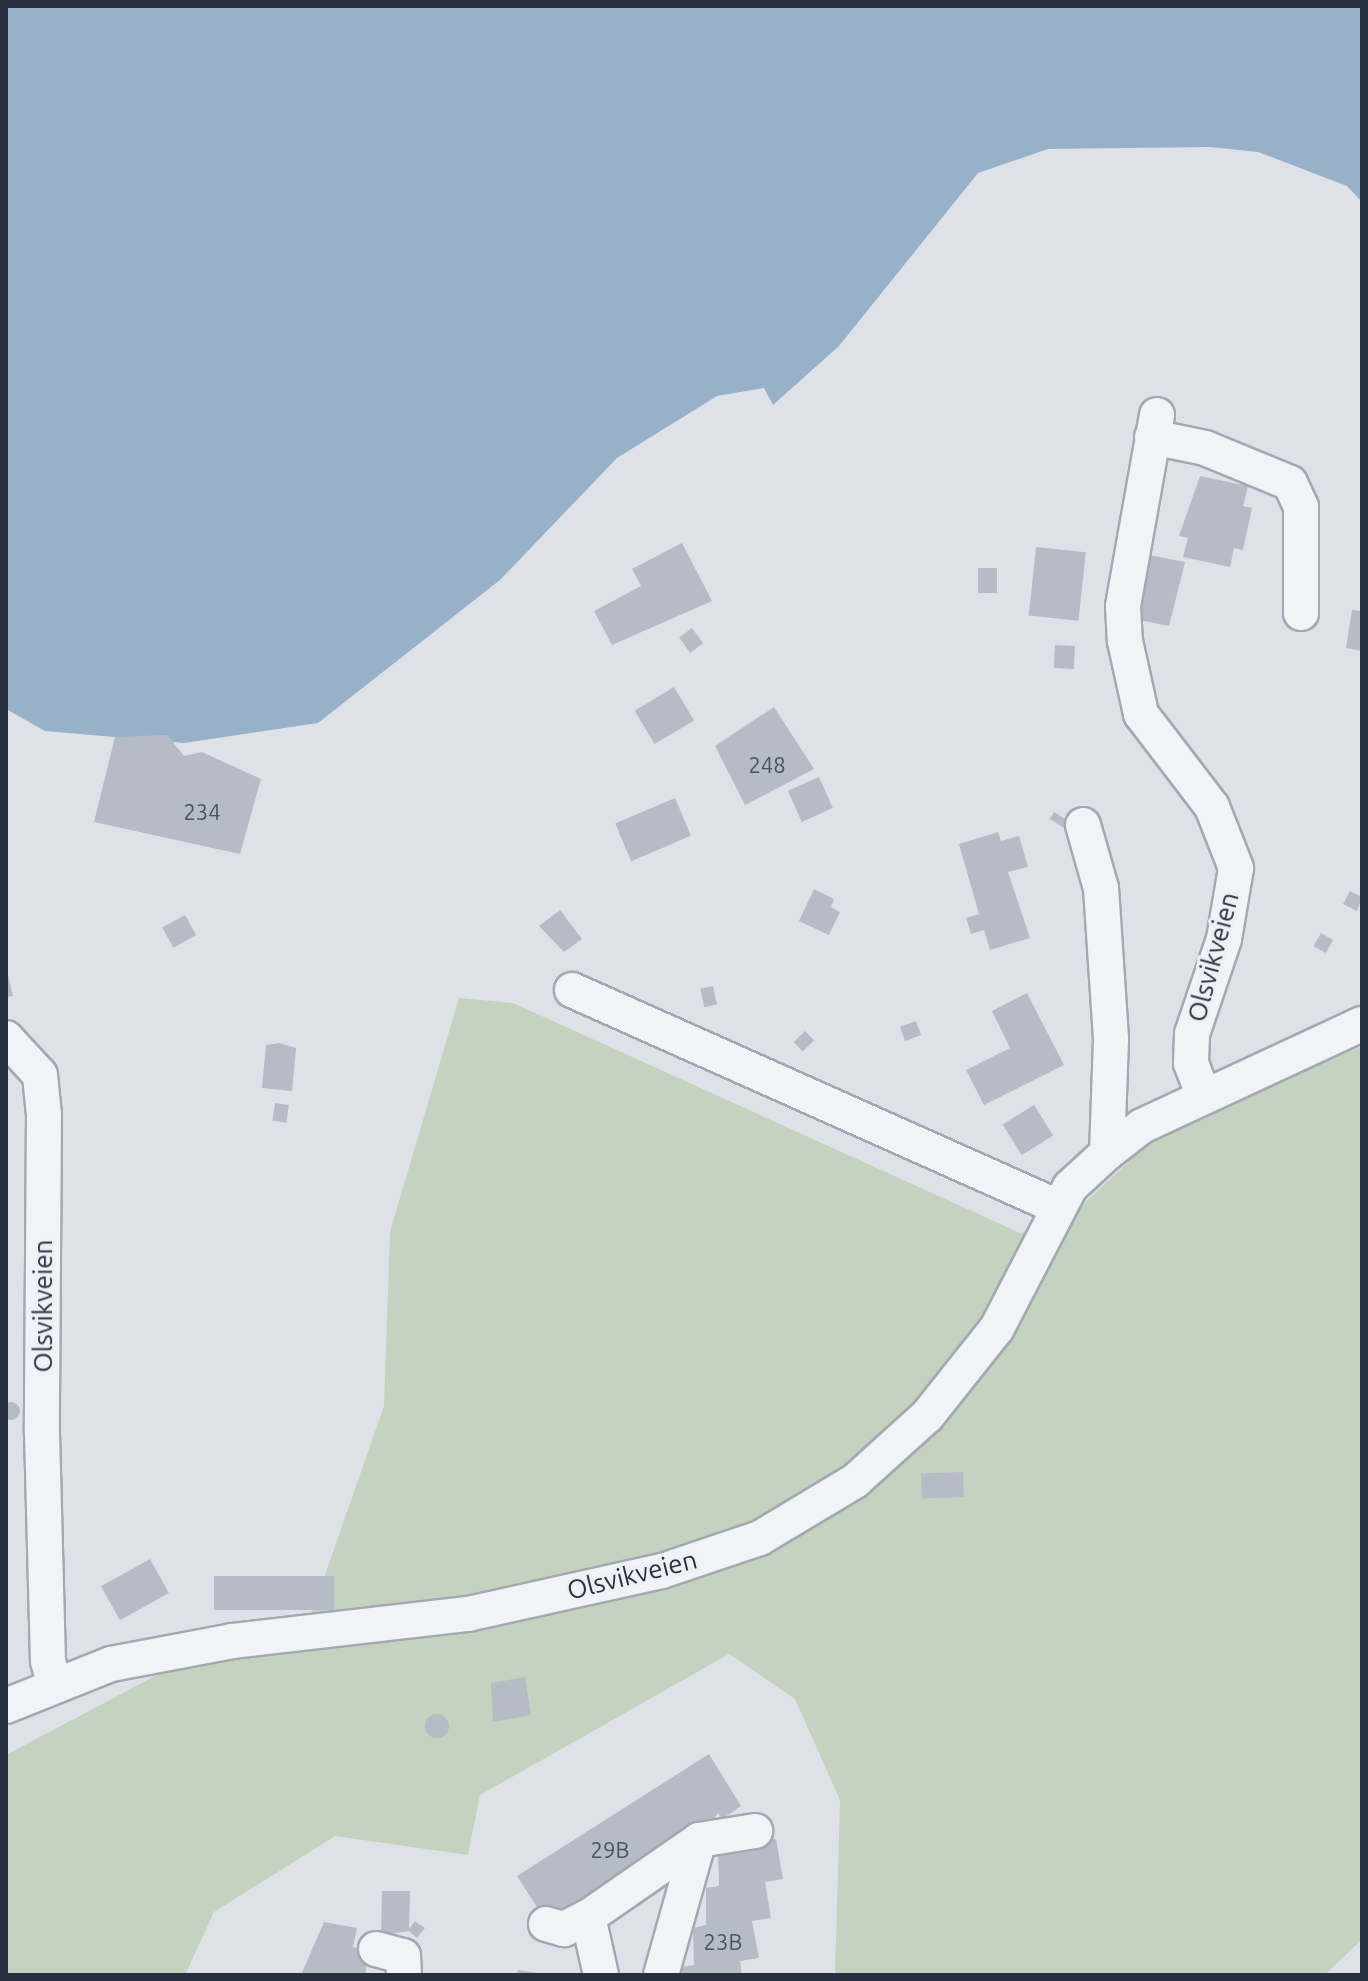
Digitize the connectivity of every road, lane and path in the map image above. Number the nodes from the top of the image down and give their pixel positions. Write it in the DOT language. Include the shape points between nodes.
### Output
graph roads {
  1 [pos="1301,613"];
  2 [pos="1083,825"];
  3 [pos="572,990"];
  4 [pos="1362,1024"];
  5 [pos="6,1038"];
  6 [pos="1204,1097"];
  7 [pos="1107,1153"];
  8 [pos="1058,1207"];
  9 [pos="54,1683"];
  10 [pos="6,1706"];
  11 [pos="755,1831"];
  12 [pos="699,1840"];
  13 [pos="588,1917"];
  14 [pos="546,1924"];
  15 [pos="376,1949"];
  16 [pos="404,1975"];
  17 [pos="601,1975"];
  18 [pos="661,1975"];
  1 -- 6 [label="street, Olsvikveien" via="1301,507 1290,483 1154,426 1123,606 1125,641 1141,714 1212,807 1236,868 1224,939 1192,1034 1191,1063"];
  2 -- 7 [label="street" via="1101,888 1111,1039"];
  3 -- 8 [label="street"];
  4 -- 6 [label="street, Olsvikveien"];
  5 -- 9 [label="street, Olsvikveien" via="40,1075 44,1115 42,1433 48,1661"];
  6 -- 7 [label="street, Olsvikveien" via="1142,1126"];
  7 -- 8 [label="street, Olsvikveien"];
  8 -- 9 [label="street, Olsvikveien" via="997,1328 927,1416 855,1481 760,1538 662,1571 468,1614 233,1641 111,1664"];
  9 -- 10 [label="street, Olsvikveien"];
  11 -- 12 [label="street"];
  12 -- 13 [label="street"];
  12 -- 18 [label="street"];
  13 -- 14 [label="street" via="564,1929"];
  13 -- 17 [label="street"];
  15 -- 16 [label="street" via="403,1956"];
}
